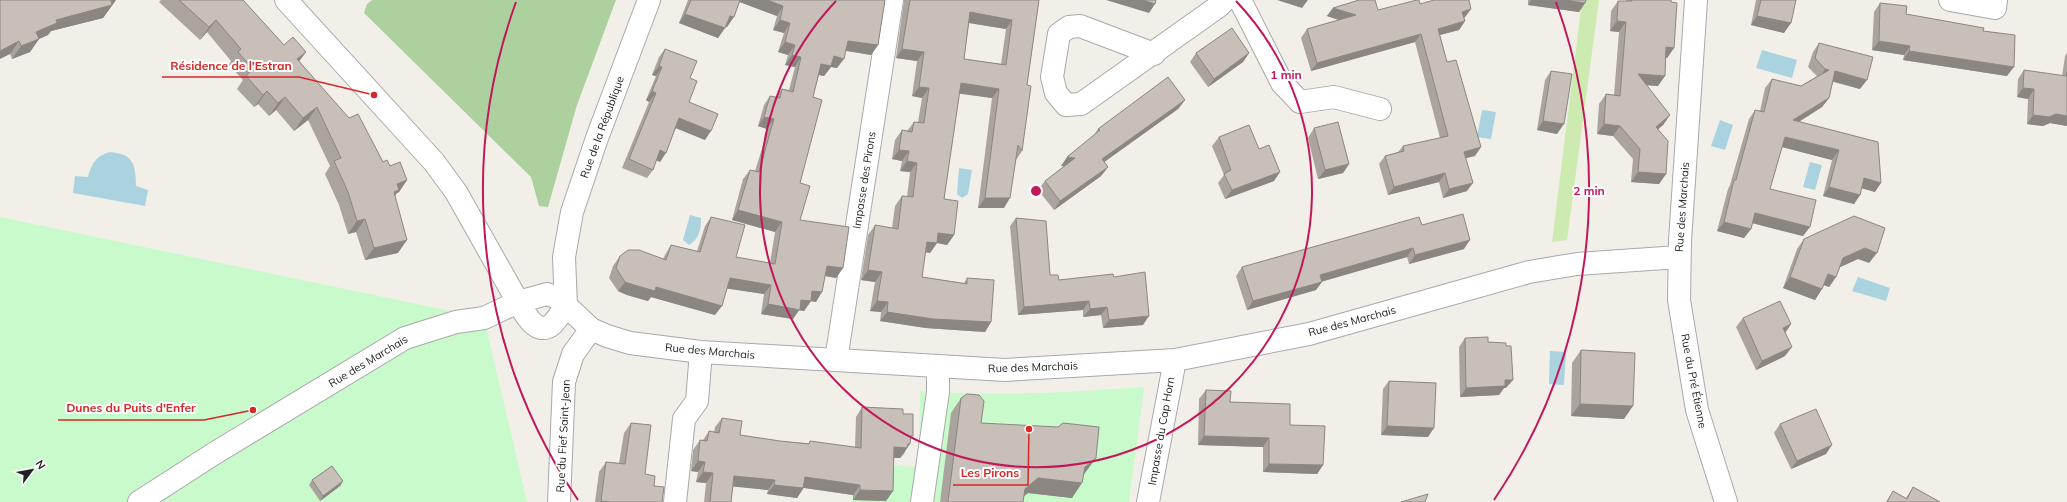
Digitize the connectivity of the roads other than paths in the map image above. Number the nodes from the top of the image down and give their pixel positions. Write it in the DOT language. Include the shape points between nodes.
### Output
graph roads {
  1 [pos="286,0"];
  2 [pos="648,0"];
  3 [pos="892,0"];
  4 [pos="1225,0"];
  5 [pos="1240,0"];
  6 [pos="1696,0"];
  7 [pos="1950,0"];
  8 [pos="1996,0"];
  9 [pos="1154,54"];
  10 [pos="1380,109"];
  11 [pos="564,257"];
  12 [pos="1679,257"];
  13 [pos="524,300"];
  14 [pos="566,306"];
  15 [pos="591,329"];
  16 [pos="701,352"];
  17 [pos="836,360"];
  18 [pos="1174,360"];
  19 [pos="938,366"];
  20 [pos="140,502"];
  21 [pos="559,502"];
  22 [pos="675,502"];
  23 [pos="922,502"];
  24 [pos="1148,502"];
  25 [pos="1726,502"];
  1 -- 13 [label="street" via="434,162 456,192"];
  2 -- 11 [label="street, Rue de la République" via="572,212"];
  3 -- 17 [label="street, Impasse des Pirons"];
  4 -- 9 [label="street"];
  5 -- 10 [label="street" via="1282,83 1300,102 1334,97"];
  6 -- 12 [label="street, Rue des Marchais"];
  7 -- 8 [label="street" via="1995,8"];
  9 -- 9 [label="street" via="1080,26 1069,27 1059,34 1052,77 1056,93 1066,105 1081,104"];
  11 -- 13 [label="street"];
  11 -- 14 [label="street, Rue de la République"];
  12 -- 18 [label="street, Rue des Marchais" via="1577,264 1528,272 1308,334"];
  12 -- 25 [label="street, Rue du Pré Étienne" via="1679,300 1697,410"];
  13 -- 14 [label="street, Rue des Marchais" via="547,294 558,298"];
  13 -- 14 [label="street" via="535,326 544,328 551,326"];
  13 -- 20 [label="street, Rue des Marchais" via="484,318 456,322 405,338 215,453"];
  14 -- 15 [label="street, Rue des Marchais"];
  15 -- 16 [label="street, Rue des Marchais" via="630,342"];
  15 -- 21 [label="street, Rue du Fief Saint-Jean" via="573,354 564,382"];
  16 -- 17 [label="street, Rue des Marchais"];
  16 -- 22 [label="street" via="697,401 684,419"];
  17 -- 19 [label="street, Rue des Marchais"];
  18 -- 19 [label="street, Rue des Marchais" via="1005,370"];
  18 -- 24 [label="street, Impasse du Cap Horn"];
  19 -- 23 [label="street" via="938,392"];
}
